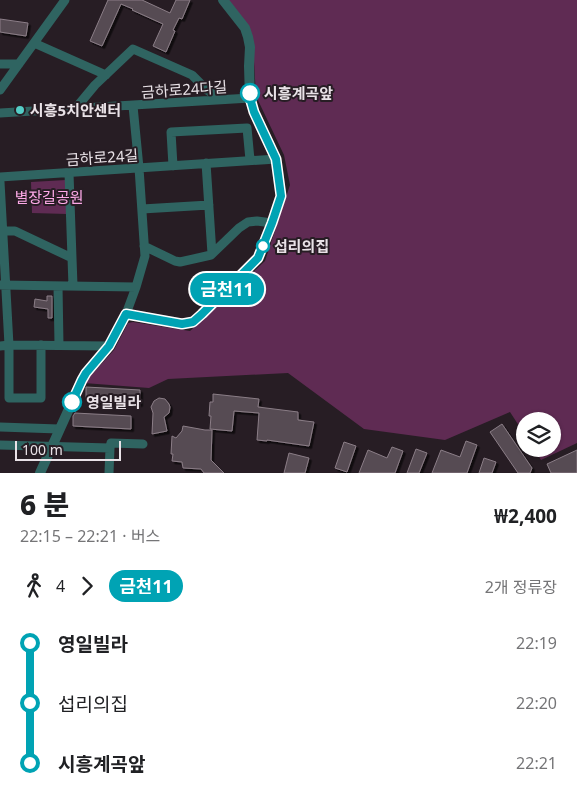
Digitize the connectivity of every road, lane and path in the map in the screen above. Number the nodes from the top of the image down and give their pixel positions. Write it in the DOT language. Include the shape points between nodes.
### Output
graph roads {
  1 [pos="65,0"];
  2 [pos="222,0"];
  3 [pos="34,43"];
  4 [pos="0,64"];
  5 [pos="19,64"];
  6 [pos="106,75"];
  7 [pos="0,90"];
  8 [pos="250,98"];
  9 [pos="226,100"];
  10 [pos="133,106"];
  11 [pos="75,109"];
  12 [pos="0,113"];
  13 [pos="276,159"];
  14 [pos="250,160"];
  15 [pos="206,163"];
  16 [pos="173,166"];
  17 [pos="139,168"];
  18 [pos="69,172"];
  19 [pos="0,177"];
  20 [pos="0,182"];
  21 [pos="209,205"];
  22 [pos="142,210"];
  23 [pos="272,223"];
  24 [pos="2,231"];
  25 [pos="144,246"];
  26 [pos="212,254"];
  27 [pos="72,258"];
  28 [pos="3,285"];
  29 [pos="58,286"];
  30 [pos="73,286"];
  31 [pos="136,287"];
  32 [pos="126,314"];
  33 [pos="4,345"];
  34 [pos="41,345"];
  35 [pos="59,345"];
  36 [pos="109,346"];
  37 [pos="0,427"];
  38 [pos="60,429"];
  39 [pos="143,444"];
  40 [pos="0,445"];
  41 [pos="52,446"];
  42 [pos="110,448"];
  43 [pos="40,473"];
  44 [pos="109,473"];
  1 -- 3 [label="street"];
  2 -- 8 [label="street" via="245,28 248,37"];
  3 -- 5 [label="street"];
  3 -- 6 [label="street"];
  4 -- 5 [label="street"];
  5 -- 7 [label="street"];
  6 -- 9 [label="street" via="134,49 192,75 207,90"];
  6 -- 11 [label="street"];
  8 -- 9 [label="street, 금하로24다길"];
  8 -- 13 [label="street"];
  9 -- 10 [label="street, 금하로24다길"];
  10 -- 11 [label="street, 금하로24다길"];
  10 -- 17 [label="street"];
  11 -- 12 [label="street, 금하로24다길"];
  13 -- 14 [label="street, 금하로24길"];
  13 -- 23 [label="street" via="281,196"];
  14 -- 15 [label="street, 금하로24길"];
  14 -- 16 [label="street" via="247,128 170,132"];
  15 -- 16 [label="street, 금하로24길"];
  15 -- 21 [label="street"];
  16 -- 17 [label="street, 금하로24길"];
  17 -- 18 [label="street, 금하로24길"];
  17 -- 22 [label="street"];
  18 -- 19 [label="street, 금하로24길"];
  18 -- 27 [label="street"];
  20 -- 24 [label="street"];
  21 -- 22 [label="street"];
  21 -- 26 [label="street"];
  22 -- 25 [label="street"];
  23 -- 26 [label="street" via="248,222"];
  23 -- 32 [label="street" via="258,258 193,322 182,324"];
  24 -- 27 [label="street" via="15,231"];
  24 -- 28 [label="street"];
  25 -- 26 [label="street" via="180,262"];
  25 -- 31 [label="street" via="145,256"];
  27 -- 30 [label="street"];
  28 -- 29 [label="street"];
  28 -- 33 [label="street"];
  29 -- 30 [label="street"];
  29 -- 35 [label="street"];
  30 -- 31 [label="street"];
  31 -- 32 [label="street"];
  32 -- 36 [label="street"];
  33 -- 34 [label="street"];
  33 -- 34 [label="street" via="9,398 41,398"];
  34 -- 35 [label="street"];
  35 -- 36 [label="street"];
  36 -- 38 [label="street" via="86,373"];
  37 -- 38 [label="street"];
  38 -- 41 [label="street"];
  39 -- 42 [label="street" via="111,443"];
  40 -- 41 [label="street"];
  41 -- 42 [label="street"];
  41 -- 43 [label="street"];
  42 -- 44 [label="street"];
}
